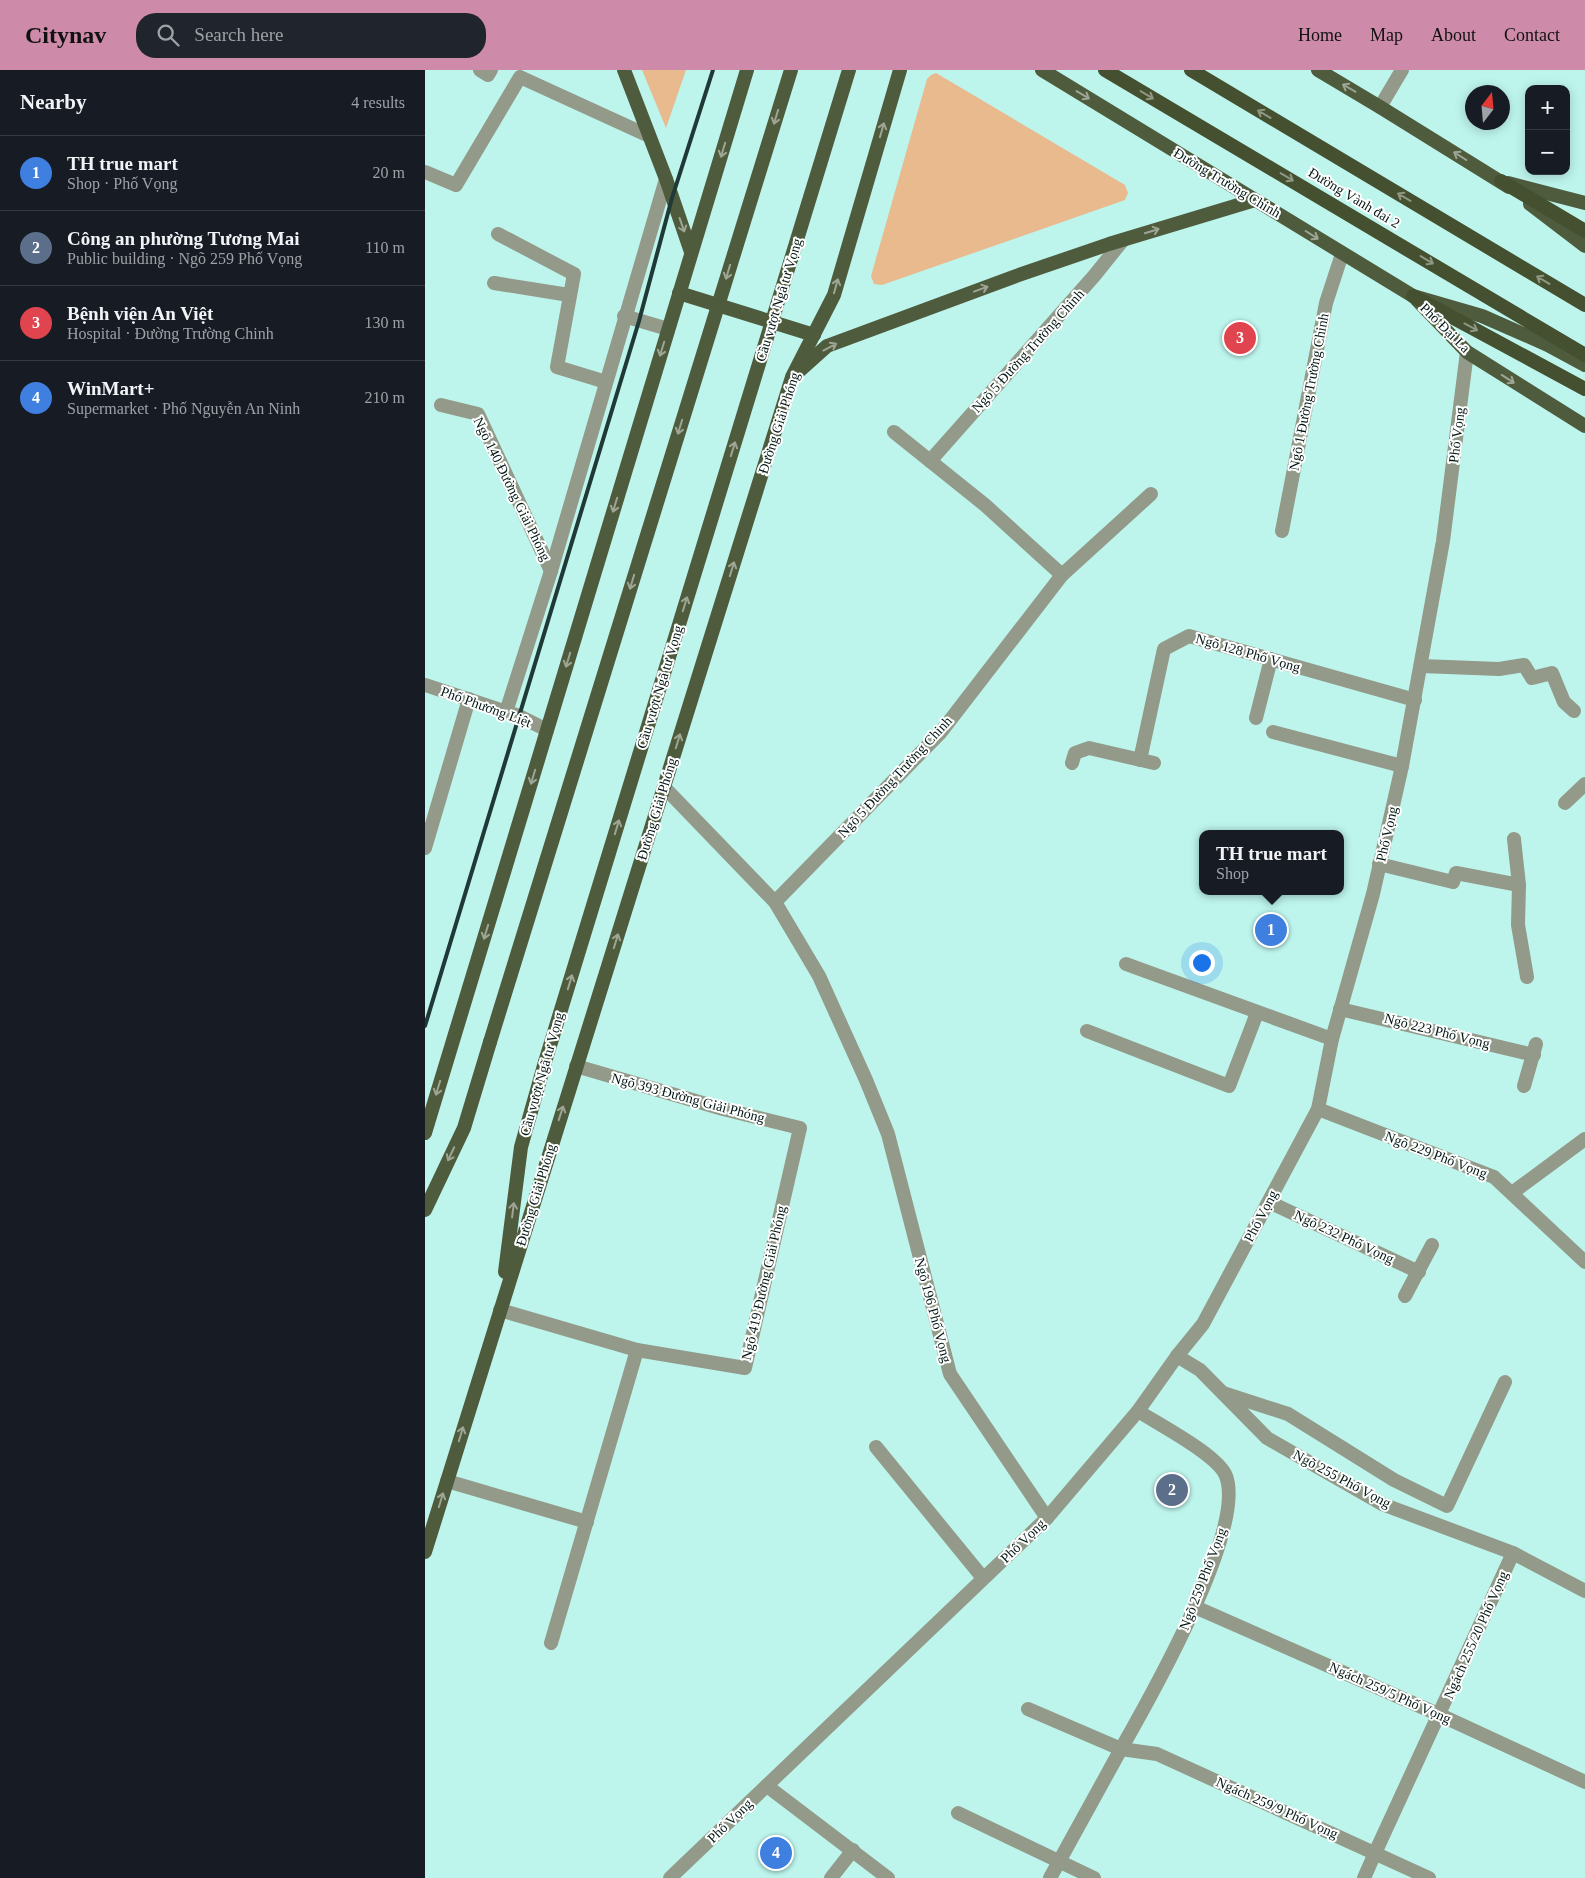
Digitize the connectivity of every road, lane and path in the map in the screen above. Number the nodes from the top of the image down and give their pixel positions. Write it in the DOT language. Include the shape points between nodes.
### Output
graph roads {
  1 [pos="480,70"];
  2 [pos="491,70"];
  3 [pos="624,70"];
  4 [pos="747,70"];
  5 [pos="791,70"];
  6 [pos="849,70"];
  7 [pos="900,70"];
  8 [pos="1042,70"];
  9 [pos="1105,70"];
  10 [pos="1191,70"];
  11 [pos="1318,70"];
  12 [pos="1402,70"];
  13 [pos="1380,107"];
  14 [pos="649,136"];
  15 [pos="425,172"];
  16 [pos="666,179"];
  17 [pos="1501,182"];
  18 [pos="1255,200"];
  19 [pos="1585,204"];
  20 [pos="1585,231"];
  21 [pos="498,234"];
  22 [pos="1123,240"];
  23 [pos="1585,246"];
  24 [pos="691,252"];
  25 [pos="1342,254"];
  26 [pos="494,283"];
  27 [pos="679,293"];
  28 [pos="569,295"];
  29 [pos="1413,296"];
  30 [pos="1585,305"];
  31 [pos="624,316"];
  32 [pos="668,329"];
  33 [pos="813,335"];
  34 [pos="1467,352"];
  35 [pos="1585,355"];
  36 [pos="1585,365"];
  37 [pos="792,377"];
  38 [pos="606,382"];
  39 [pos="1585,389"];
  40 [pos="441,405"];
  41 [pos="1585,426"];
  42 [pos="894,432"];
  43 [pos="931,461"];
  44 [pos="1151,494"];
  45 [pos="1282,531"];
  46 [pos="551,570"];
  47 [pos="1062,575"];
  48 [pos="1271,659"];
  49 [pos="1421,666"];
  50 [pos="425,685"];
  51 [pos="469,699"];
  52 [pos="1415,700"];
  53 [pos="1574,711"];
  54 [pos="506,712"];
  55 [pos="1256,718"];
  56 [pos="547,730"];
  57 [pos="1273,732"];
  58 [pos="1072,763"];
  59 [pos="1402,766"];
  60 [pos="1585,784"];
  61 [pos="664,787"];
  62 [pos="1565,803"];
  63 [pos="1514,839"];
  64 [pos="425,848"];
  65 [pos="1379,864"];
  66 [pos="1519,885"];
  67 [pos="775,902"];
  68 [pos="1125,964"];
  69 [pos="1527,977"];
  70 [pos="1340,1009"];
  71 [pos="1257,1013"];
  72 [pos="1087,1031"];
  73 [pos="1332,1039"];
  74 [pos="576,1066"];
  75 [pos="1524,1086"];
  76 [pos="1318,1109"];
  77 [pos="800,1128"];
  78 [pos="425,1132"];
  79 [pos="1585,1139"];
  80 [pos="1512,1193"];
  81 [pos="1269,1202"];
  82 [pos="425,1210"];
  83 [pos="1432,1245"];
  84 [pos="1585,1262"];
  85 [pos="1419,1272"];
  86 [pos="1405,1296"];
  87 [pos="500,1310"];
  88 [pos="637,1350"];
  89 [pos="1177,1356"];
  90 [pos="1505,1382"];
  91 [pos="1223,1393"];
  92 [pos="1138,1411"];
  93 [pos="876,1447"];
  94 [pos="447,1481"];
  95 [pos="1047,1518"];
  96 [pos="587,1522"];
  97 [pos="425,1552"];
  98 [pos="1513,1553"];
  99 [pos="983,1578"];
  100 [pos="1585,1591"];
  101 [pos="1195,1607"];
  102 [pos="551,1643"];
  103 [pos="1028,1709"];
  104 [pos="1440,1715"];
  105 [pos="1121,1749"];
  106 [pos="1585,1782"];
  107 [pos="767,1786"];
  108 [pos="958,1813"];
  109 [pos="853,1850"];
  110 [pos="1375,1853"];
  111 [pos="1058,1862"];
  112 [pos="670,1878"];
  113 [pos="831,1878"];
  114 [pos="888,1878"];
  115 [pos="1050,1878"];
  116 [pos="1094,1878"];
  117 [pos="1364,1878"];
  118 [pos="1429,1878"];
  1 -- 2 [label="street" via="488,75"];
  3 -- 14 [label="main road"];
  4 -- 24 [label="main road, one-way"];
  5 -- 82 [label="main road, one-way, bridge" via="464,1128"];
  87 -- 6 [label="main road, Cầu vượt Ngã tư Vọng, one-way, bridge" via="521,1147"];
  33 -- 7 [label="main road, Đường Giải Phóng, one-way" via="834,295"];
  8 -- 18 [label="main road, Đường Trường Chinh, one-way"];
  9 -- 35 [label="highway, Đường Vành đai 2, one-way"];
  30 -- 10 [label="highway, Đường Vành đai 2, one-way"];
  13 -- 11 [label="main road, one-way"];
  12 -- 13 [label="street"];
  17 -- 13 [label="main road, one-way"];
  14 -- 15 [label="street" via="520,77 456,185"];
  14 -- 16 [label="main road"];
  16 -- 24 [label="main road, one-way"];
  16 -- 31 [label="street"];
  17 -- 19 [label="main road"];
  17 -- 20 [label="highway"];
  17 -- 23 [label="main road"];
  22 -- 18 [label="main road, one-way"];
  18 -- 25 [label="main road, Đường Trường Chinh, one-way"];
  21 -- 28 [label="street" via="574,274"];
  37 -- 22 [label="main road, one-way" via="827,346"];
  22 -- 43 [label="street, Ngõ 5 Đường Trường Chinh"];
  24 -- 27 [label="main road"];
  25 -- 29 [label="main road, Đường Trường Chinh"];
  25 -- 45 [label="street, Ngõ 1 Đường Trường Chinh" via="1326,303"];
  26 -- 28 [label="street"];
  27 -- 32 [label="main road"];
  27 -- 33 [label="main road"];
  28 -- 38 [label="street" via="557,367"];
  29 -- 34 [label="main road, Phố Đại La"];
  29 -- 36 [label="main road, Phố Đại La" via="1482,316"];
  29 -- 39 [label="highway, one-way"];
  31 -- 32 [label="street"];
  31 -- 38 [label="street"];
  32 -- 56 [label="main road, one-way"];
  33 -- 37 [label="main road, Đường Giải Phóng"];
  34 -- 41 [label="main road, Phố Đại La, one-way"];
  34 -- 49 [label="street, Phố Vọng" via="1443,541"];
  61 -- 37 [label="main road, Đường Giải Phóng, one-way"];
  38 -- 46 [label="street"];
  40 -- 46 [label="street, Ngõ 140 Đường Giải Phóng" via="479,414"];
  42 -- 43 [label="street"];
  43 -- 47 [label="street"];
  44 -- 47 [label="street, Ngõ 5 Đường Trường Chinh"];
  46 -- 54 [label="street"];
  47 -- 67 [label="street, Ngõ 5 Đường Trường Chinh" via="941,732"];
  48 -- 52 [label="street, Ngõ 128 Phố Vọng"];
  48 -- 55 [label="street"];
  48 -- 58 [label="street, Ngõ 128 Phố Vọng" via="1189,636 1164,649 1147,761 1089,748 1075,753"];
  49 -- 52 [label="street, Phố Vọng"];
  49 -- 53 [label="street" via="1499,669 1525,665 1532,678 1552,673 1565,702"];
  50 -- 51 [label="street, Phố Phương Liệt"];
  51 -- 54 [label="street, Phố Phương Liệt"];
  51 -- 64 [label="street"];
  52 -- 59 [label="street, Phố Vọng"];
  54 -- 56 [label="street, Phố Phương Liệt"];
  56 -- 78 [label="main road, one-way"];
  57 -- 59 [label="street"];
  59 -- 65 [label="street, Phố Vọng"];
  60 -- 62 [label="street"];
  61 -- 67 [label="street, Ngõ 196 Phố Vọng"];
  74 -- 61 [label="main road, Đường Giải Phóng, one-way"];
  63 -- 66 [label="street"];
  65 -- 66 [label="street" via="1453,882 1456,873"];
  65 -- 70 [label="street, Phố Vọng"];
  66 -- 69 [label="street" via="1518,925"];
  67 -- 95 [label="street, Ngõ 196 Phố Vọng" via="819,976 888,1134 950,1374"];
  68 -- 71 [label="street"];
  70 -- 73 [label="street, Phố Vọng"];
  70 -- 75 [label="street, Ngõ 223 Phố Vọng" via="1535,1049"];
  71 -- 72 [label="street" via="1229,1086"];
  71 -- 73 [label="street"];
  73 -- 76 [label="street, Phố Vọng"];
  74 -- 77 [label="street, Ngõ 393 Đường Giải Phóng"];
  87 -- 74 [label="main road, Đường Giải Phóng, one-way"];
  76 -- 80 [label="street, Ngõ 229 Phố Vọng" via="1494,1177"];
  76 -- 81 [label="street, Phố Vọng"];
  77 -- 88 [label="street, Ngõ 419 Đường Giải Phóng" via="745,1368"];
  79 -- 80 [label="street"];
  80 -- 84 [label="street, Ngõ 229 Phố Vọng"];
  81 -- 85 [label="street, Ngõ 232 Phố Vọng"];
  81 -- 89 [label="street, Phố Vọng" via="1203,1324"];
  83 -- 85 [label="street"];
  85 -- 86 [label="street"];
  87 -- 88 [label="street, Ngõ 419 Đường Giải Phóng"];
  94 -- 87 [label="main road, Đường Giải Phóng, one-way"];
  88 -- 96 [label="street"];
  89 -- 91 [label="street, Ngõ 255 Phố Vọng" via="1200,1370"];
  89 -- 92 [label="street, Phố Vọng"];
  90 -- 91 [label="street" via="1447,1506 1394,1480 1288,1414"];
  91 -- 98 [label="street, Ngõ 255 Phố Vọng" via="1267,1438 1382,1504"];
  92 -- 95 [label="street, Phố Vọng"];
  92 -- 101 [label="street, Ngõ 259 Phố Vọng" via="1214,1459 1226,1475 1229,1494 1224,1529"];
  93 -- 99 [label="street"];
  94 -- 96 [label="street"];
  97 -- 94 [label="main road, Đường Giải Phóng, one-way"];
  95 -- 99 [label="street, Phố Vọng"];
  96 -- 102 [label="street"];
  98 -- 100 [label="street, Ngõ 255 Phố Vọng"];
  98 -- 104 [label="street, Ngách 255/20 Phố Vọng"];
  99 -- 107 [label="street, Phố Vọng"];
  101 -- 104 [label="street, Ngách 259/5 Phố Vọng"];
  101 -- 105 [label="street, Ngõ 259 Phố Vọng"];
  103 -- 105 [label="street"];
  104 -- 106 [label="street, Ngách 259/5 Phố Vọng"];
  104 -- 110 [label="street, Ngách 255/20 Phố Vọng"];
  105 -- 110 [label="street, Ngách 259/9 Phố Vọng" via="1157,1754"];
  105 -- 111 [label="street, Ngõ 259 Phố Vọng"];
  107 -- 109 [label="street"];
  107 -- 112 [label="street, Phố Vọng"];
  108 -- 111 [label="street"];
  109 -- 113 [label="street"];
  109 -- 114 [label="street"];
  110 -- 117 [label="street"];
  110 -- 118 [label="street, Ngách 259/9 Phố Vọng"];
  111 -- 115 [label="street, Ngõ 259 Phố Vọng"];
  111 -- 116 [label="street"];
}
